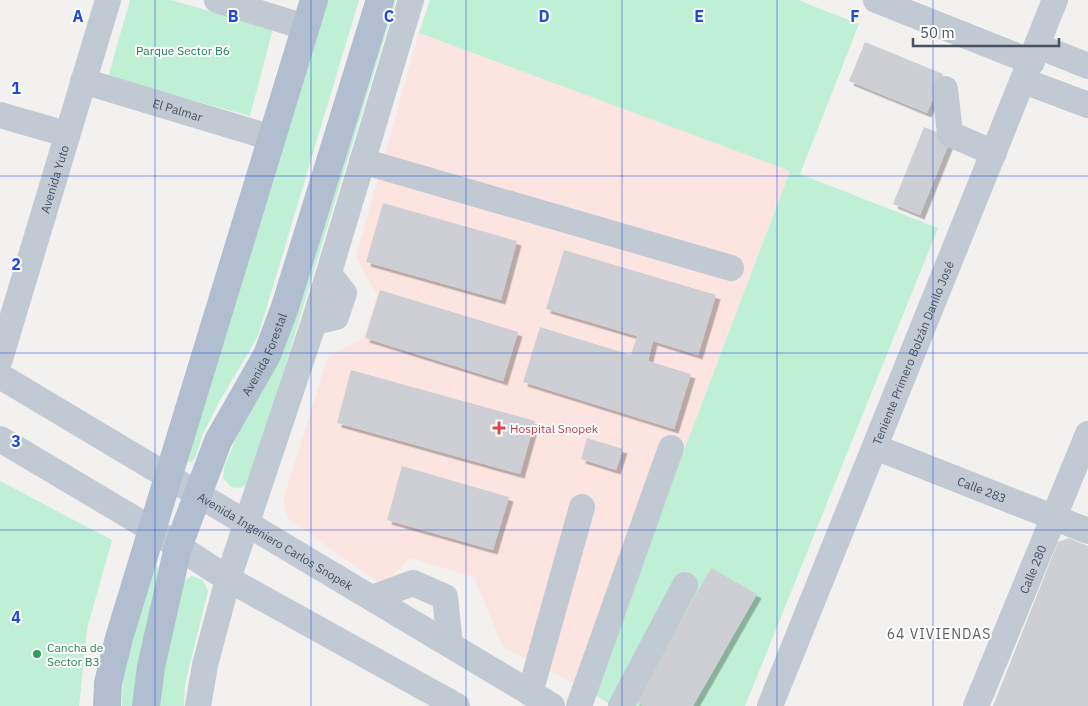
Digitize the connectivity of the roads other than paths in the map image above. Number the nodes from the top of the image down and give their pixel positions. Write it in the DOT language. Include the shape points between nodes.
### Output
graph roads {
  1 [pos="108,0"];
  2 [pos="217,0"];
  3 [pos="314,0"];
  4 [pos="380,0"];
  5 [pos="411,0"];
  6 [pos="876,0"];
  7 [pos="1056,0"];
  8 [pos="305,28"];
  9 [pos="1031,63"];
  10 [pos="1088,66"];
  11 [pos="83,81"];
  12 [pos="945,89"];
  13 [pos="1088,105"];
  14 [pos="0,115"];
  15 [pos="66,134"];
  16 [pos="272,138"];
  17 [pos="994,153"];
  18 [pos="362,161"];
  19 [pos="731,268"];
  20 [pos="0,359"];
  21 [pos="0,376"];
  22 [pos="1088,434"];
  23 [pos="0,439"];
  24 [pos="875,447"];
  25 [pos="671,448"];
  26 [pos="169,477"];
  27 [pos="199,494"];
  28 [pos="582,507"];
  29 [pos="1052,518"];
  30 [pos="248,524"];
  31 [pos="153,530"];
  32 [pos="1088,531"];
  33 [pos="178,547"];
  34 [pos="228,579"];
  35 [pos="685,585"];
  36 [pos="372,598"];
  37 [pos="450,644"];
  38 [pos="530,693"];
  39 [pos="449,704"];
  40 [pos="107,706"];
  41 [pos="146,706"];
  42 [pos="198,706"];
  43 [pos="552,706"];
  44 [pos="579,706"];
  45 [pos="621,706"];
  46 [pos="770,706"];
  47 [pos="976,706"];
  1 -- 11 [label="street, Avenida Yuto"];
  2 -- 8 [label="street"];
  3 -- 8 [label="main road"];
  4 -- 27 [label="main road, Avenida Forestal" via="285,308 267,355 218,441"];
  5 -- 18 [label="street"];
  6 -- 9 [label="street"];
  7 -- 9 [label="street, Teniente Primero Bolzán Danilo José"];
  8 -- 16 [label="main road"];
  9 -- 10 [label="street"];
  9 -- 13 [label="street"];
  9 -- 17 [label="street, Teniente Primero Bolzán Danilo José"];
  11 -- 15 [label="street, Avenida Yuto"];
  11 -- 16 [label="street, El Palmar"];
  12 -- 17 [label="street" via="950,134"];
  14 -- 15 [label="street"];
  15 -- 20 [label="street, Avenida Yuto"];
  16 -- 26 [label="main road"];
  17 -- 24 [label="street, Teniente Primero Bolzán Danilo José"];
  18 -- 19 [label="street"];
  18 -- 30 [label="street"];
  21 -- 26 [label="street, Avenida Ingeniero Carlos Snopek"];
  22 -- 29 [label="street, Calle 280"];
  23 -- 31 [label="street"];
  24 -- 29 [label="street, Calle 283"];
  24 -- 46 [label="street, Teniente Primero Bolzán Danilo José"];
  25 -- 44 [label="street"];
  26 -- 27 [label="street, Avenida Ingeniero Carlos Snopek"];
  26 -- 31 [label="main road"];
  27 -- 30 [label="street, Avenida Ingeniero Carlos Snopek"];
  27 -- 33 [label="main road, Avenida Forestal"];
  28 -- 38 [label="street"];
  29 -- 32 [label="street, Calle 283"];
  29 -- 47 [label="street, Calle 280"];
  30 -- 34 [label="street"];
  30 -- 36 [label="street, Avenida Ingeniero Carlos Snopek"];
  31 -- 33 [label="street"];
  31 -- 40 [label="main road" via="119,638 108,683"];
  33 -- 34 [label="street"];
  33 -- 41 [label="main road, Avenida Forestal" via="151,667"];
  34 -- 39 [label="street"];
  34 -- 42 [label="street" via="205,665"];
  35 -- 45 [label="street"];
  36 -- 37 [label="street, Avenida Ingeniero Carlos Snopek"];
  36 -- 37 [label="street" via="413,583 445,597"];
  37 -- 38 [label="street, Avenida Ingeniero Carlos Snopek"];
  38 -- 43 [label="street, Avenida Ingeniero Carlos Snopek"];
}
